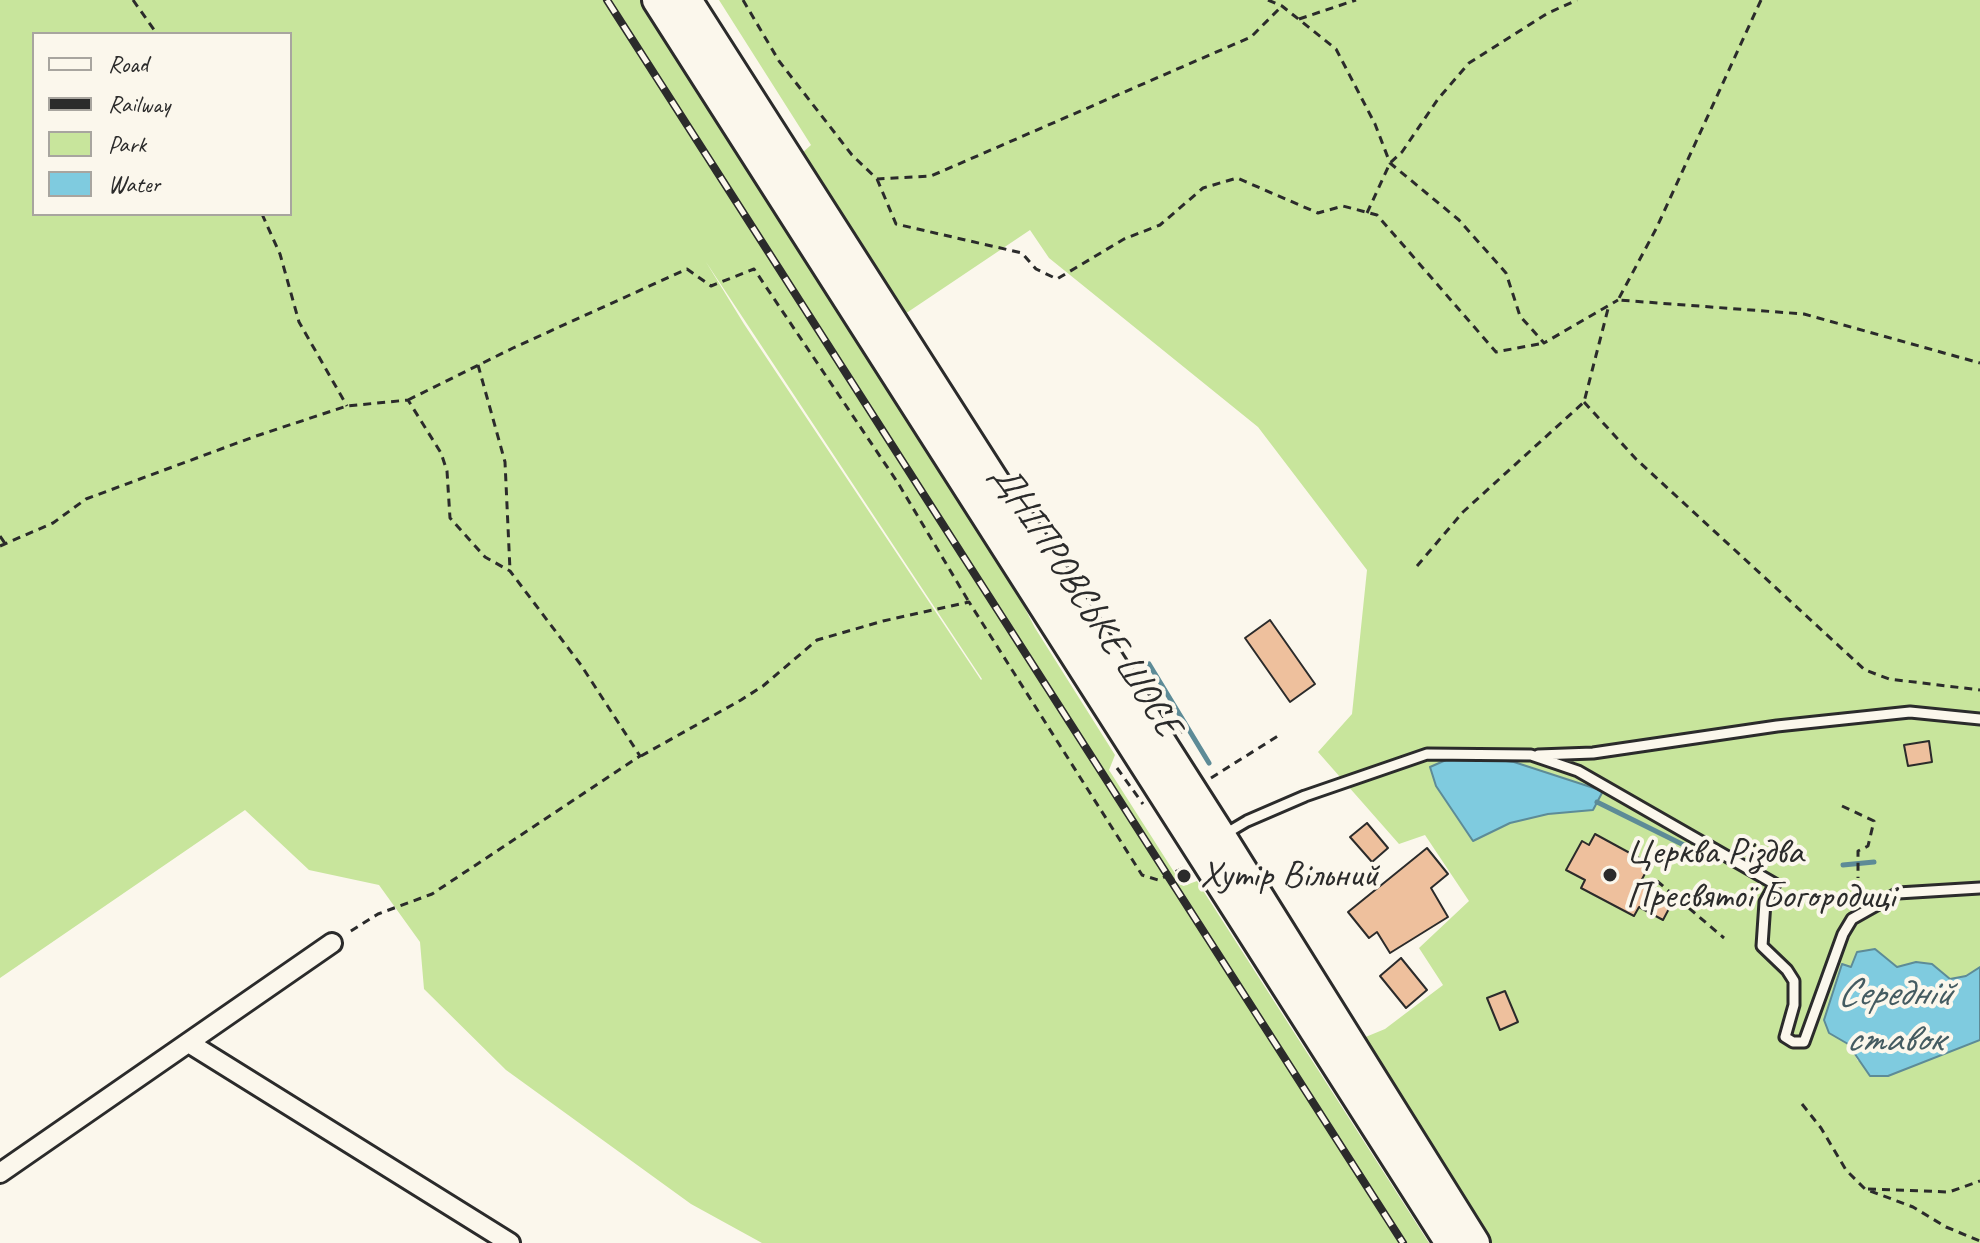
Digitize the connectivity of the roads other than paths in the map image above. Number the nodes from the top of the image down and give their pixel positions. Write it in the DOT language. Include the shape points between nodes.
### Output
graph roads {
  1 [pos="657,0"];
  2 [pos="687,0"];
  3 [pos="1980,719"];
  4 [pos="1531,755"];
  5 [pos="1221,836"];
  6 [pos="1980,888"];
  7 [pos="332,943"];
  8 [pos="189,1043"];
  9 [pos="0,1173"];
  10 [pos="510,1243"];
  11 [pos="1450,1243"];
  12 [pos="1475,1243"];
  1 -- 11 [label="main road, ДНІПРОВСЬКЕ ШОСЕ"];
  2 -- 5 [label="main road, ДНІПРОВСЬКЕ ШОСЕ"];
  3 -- 4 [label="lane" via="1910,712 1593,753"];
  4 -- 5 [label="lane" via="1407,758 1305,796"];
  4 -- 6 [label="lane" via="1578,771 1775,884 1765,902 1762,946 1794,981 1785,1037 1793,1042 1804,1042 1852,919 1898,893"];
  5 -- 12 [label="main road, ДНІПРОВСЬКЕ ШОСЕ"];
  7 -- 8 [label="street"];
  8 -- 9 [label="street"];
  8 -- 10 [label="street"];
}
